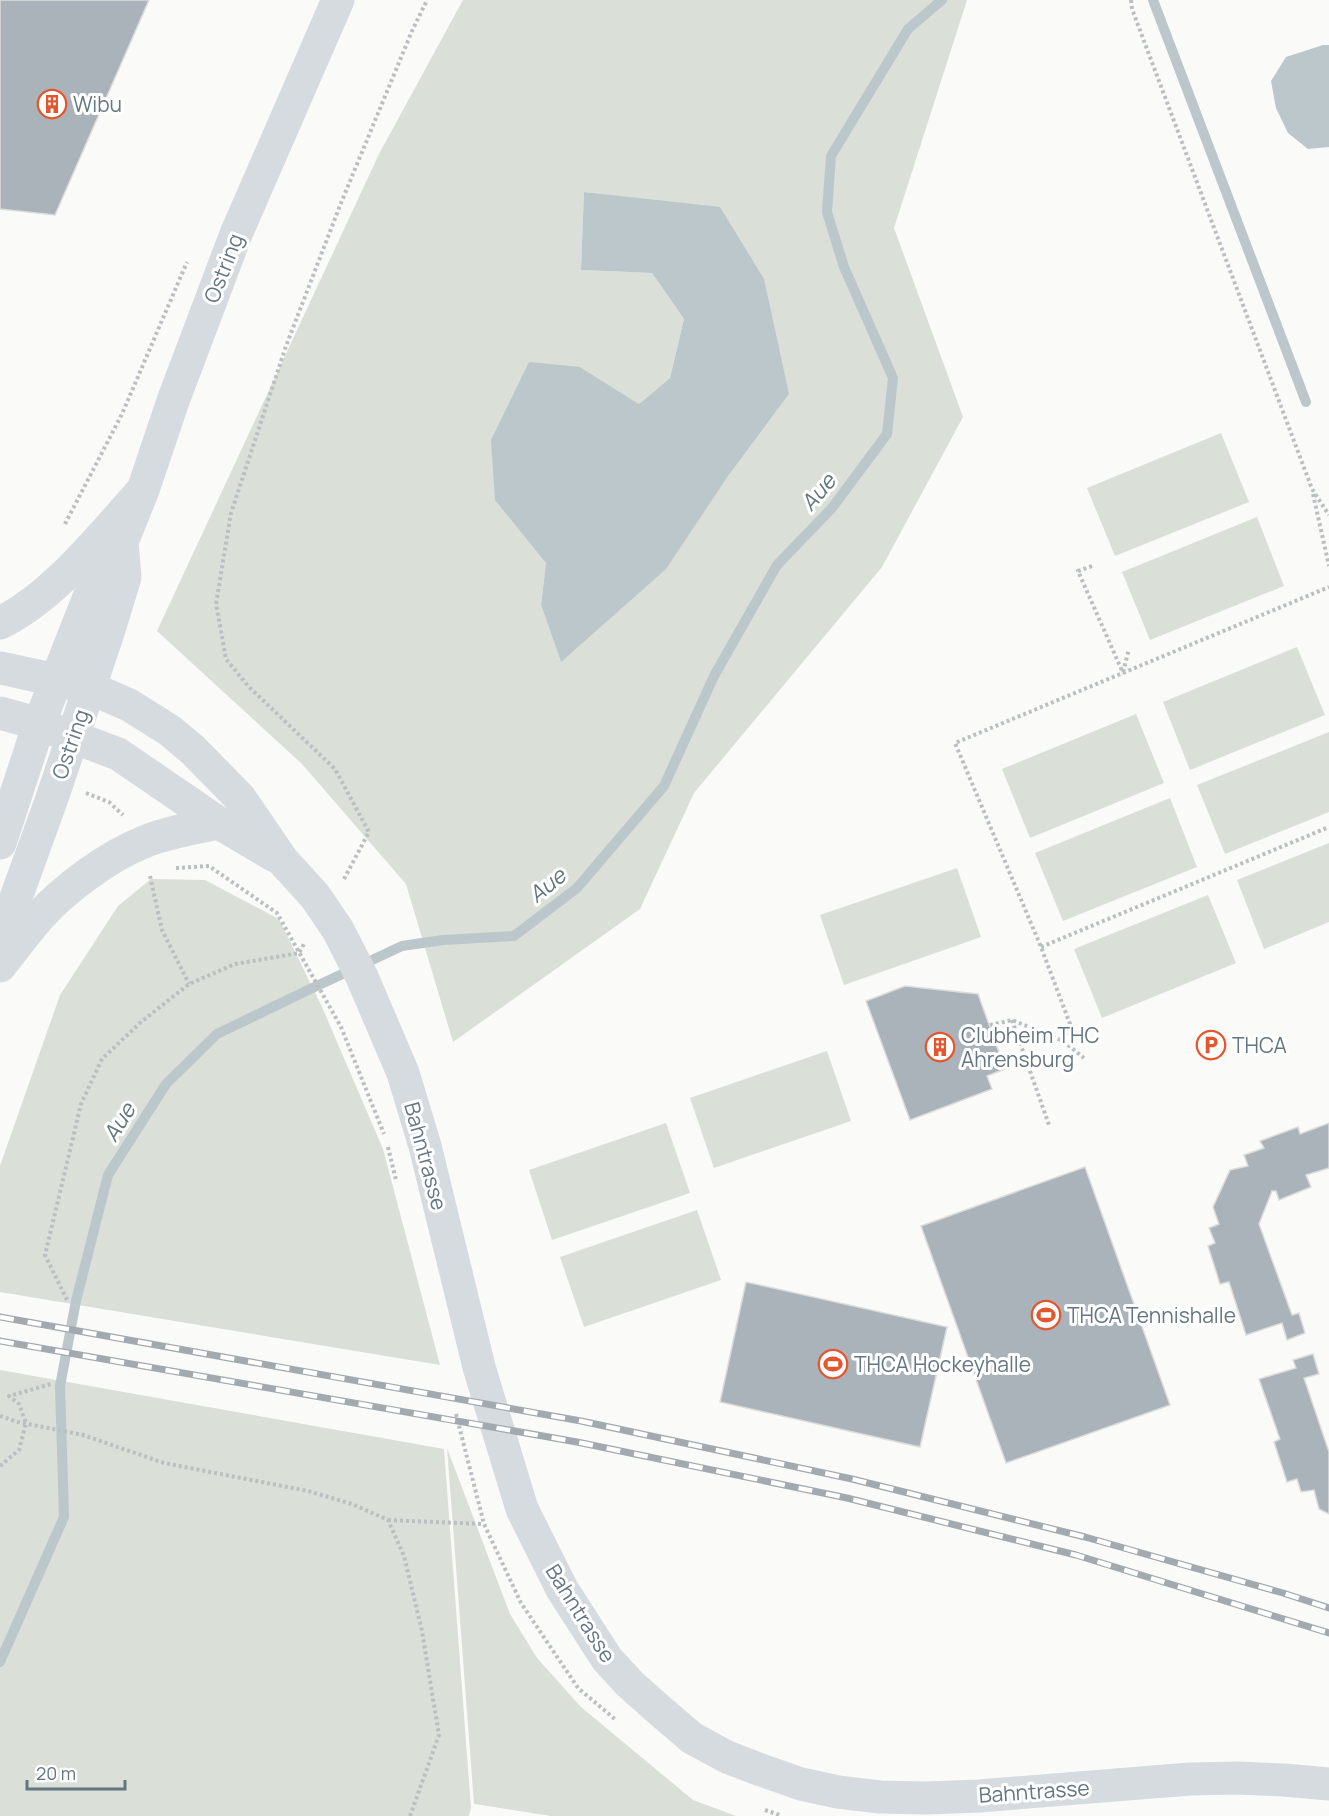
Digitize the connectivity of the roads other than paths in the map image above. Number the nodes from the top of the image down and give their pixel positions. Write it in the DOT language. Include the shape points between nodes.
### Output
graph roads {
  1 [pos="338,0"];
  2 [pos="143,490"];
  3 [pos="122,542"];
  4 [pos="0,623"];
  5 [pos="0,668"];
  6 [pos="56,680"];
  7 [pos="90,688"];
  8 [pos="0,713"];
  9 [pos="39,724"];
  10 [pos="72,735"];
  11 [pos="219,823"];
  12 [pos="0,843"];
  13 [pos="283,861"];
  14 [pos="0,942"];
  15 [pos="0,966"];
  16 [pos="1329,1784"];
  1 -- 2 [label="main road, Ostring" via="236,234"];
  2 -- 3 [label="main road, Ostring"];
  2 -- 4 [label="main road" via="52,587"];
  3 -- 6 [label="main road, Ostring" via="100,569"];
  3 -- 7 [label="main road, Ostring" via="125,577"];
  5 -- 6 [label="main road, Bahntrasse"];
  6 -- 7 [label="main road, Bahntrasse"];
  6 -- 9 [label="main road, Ostring"];
  7 -- 10 [label="main road, Ostring"];
  7 -- 13 [label="main road, Bahntrasse" via="129,705 193,750 240,798"];
  8 -- 9 [label="main road, Bahntrasse"];
  9 -- 10 [label="main road, Bahntrasse"];
  9 -- 12 [label="main road, Ostring"];
  10 -- 11 [label="main road, Bahntrasse" via="118,754"];
  10 -- 14 [label="main road, Ostring"];
  11 -- 13 [label="main road, Bahntrasse"];
  11 -- 15 [label="main road" via="142,842 107,862 42,915"];
  13 -- 16 [label="main road, Bahntrasse" via="315,896 338,930 403,1073 425,1146 479,1367 522,1509 562,1589 607,1659 630,1684 692,1738 727,1757 801,1784 838,1792 926,1798 1238,1778"];
}
